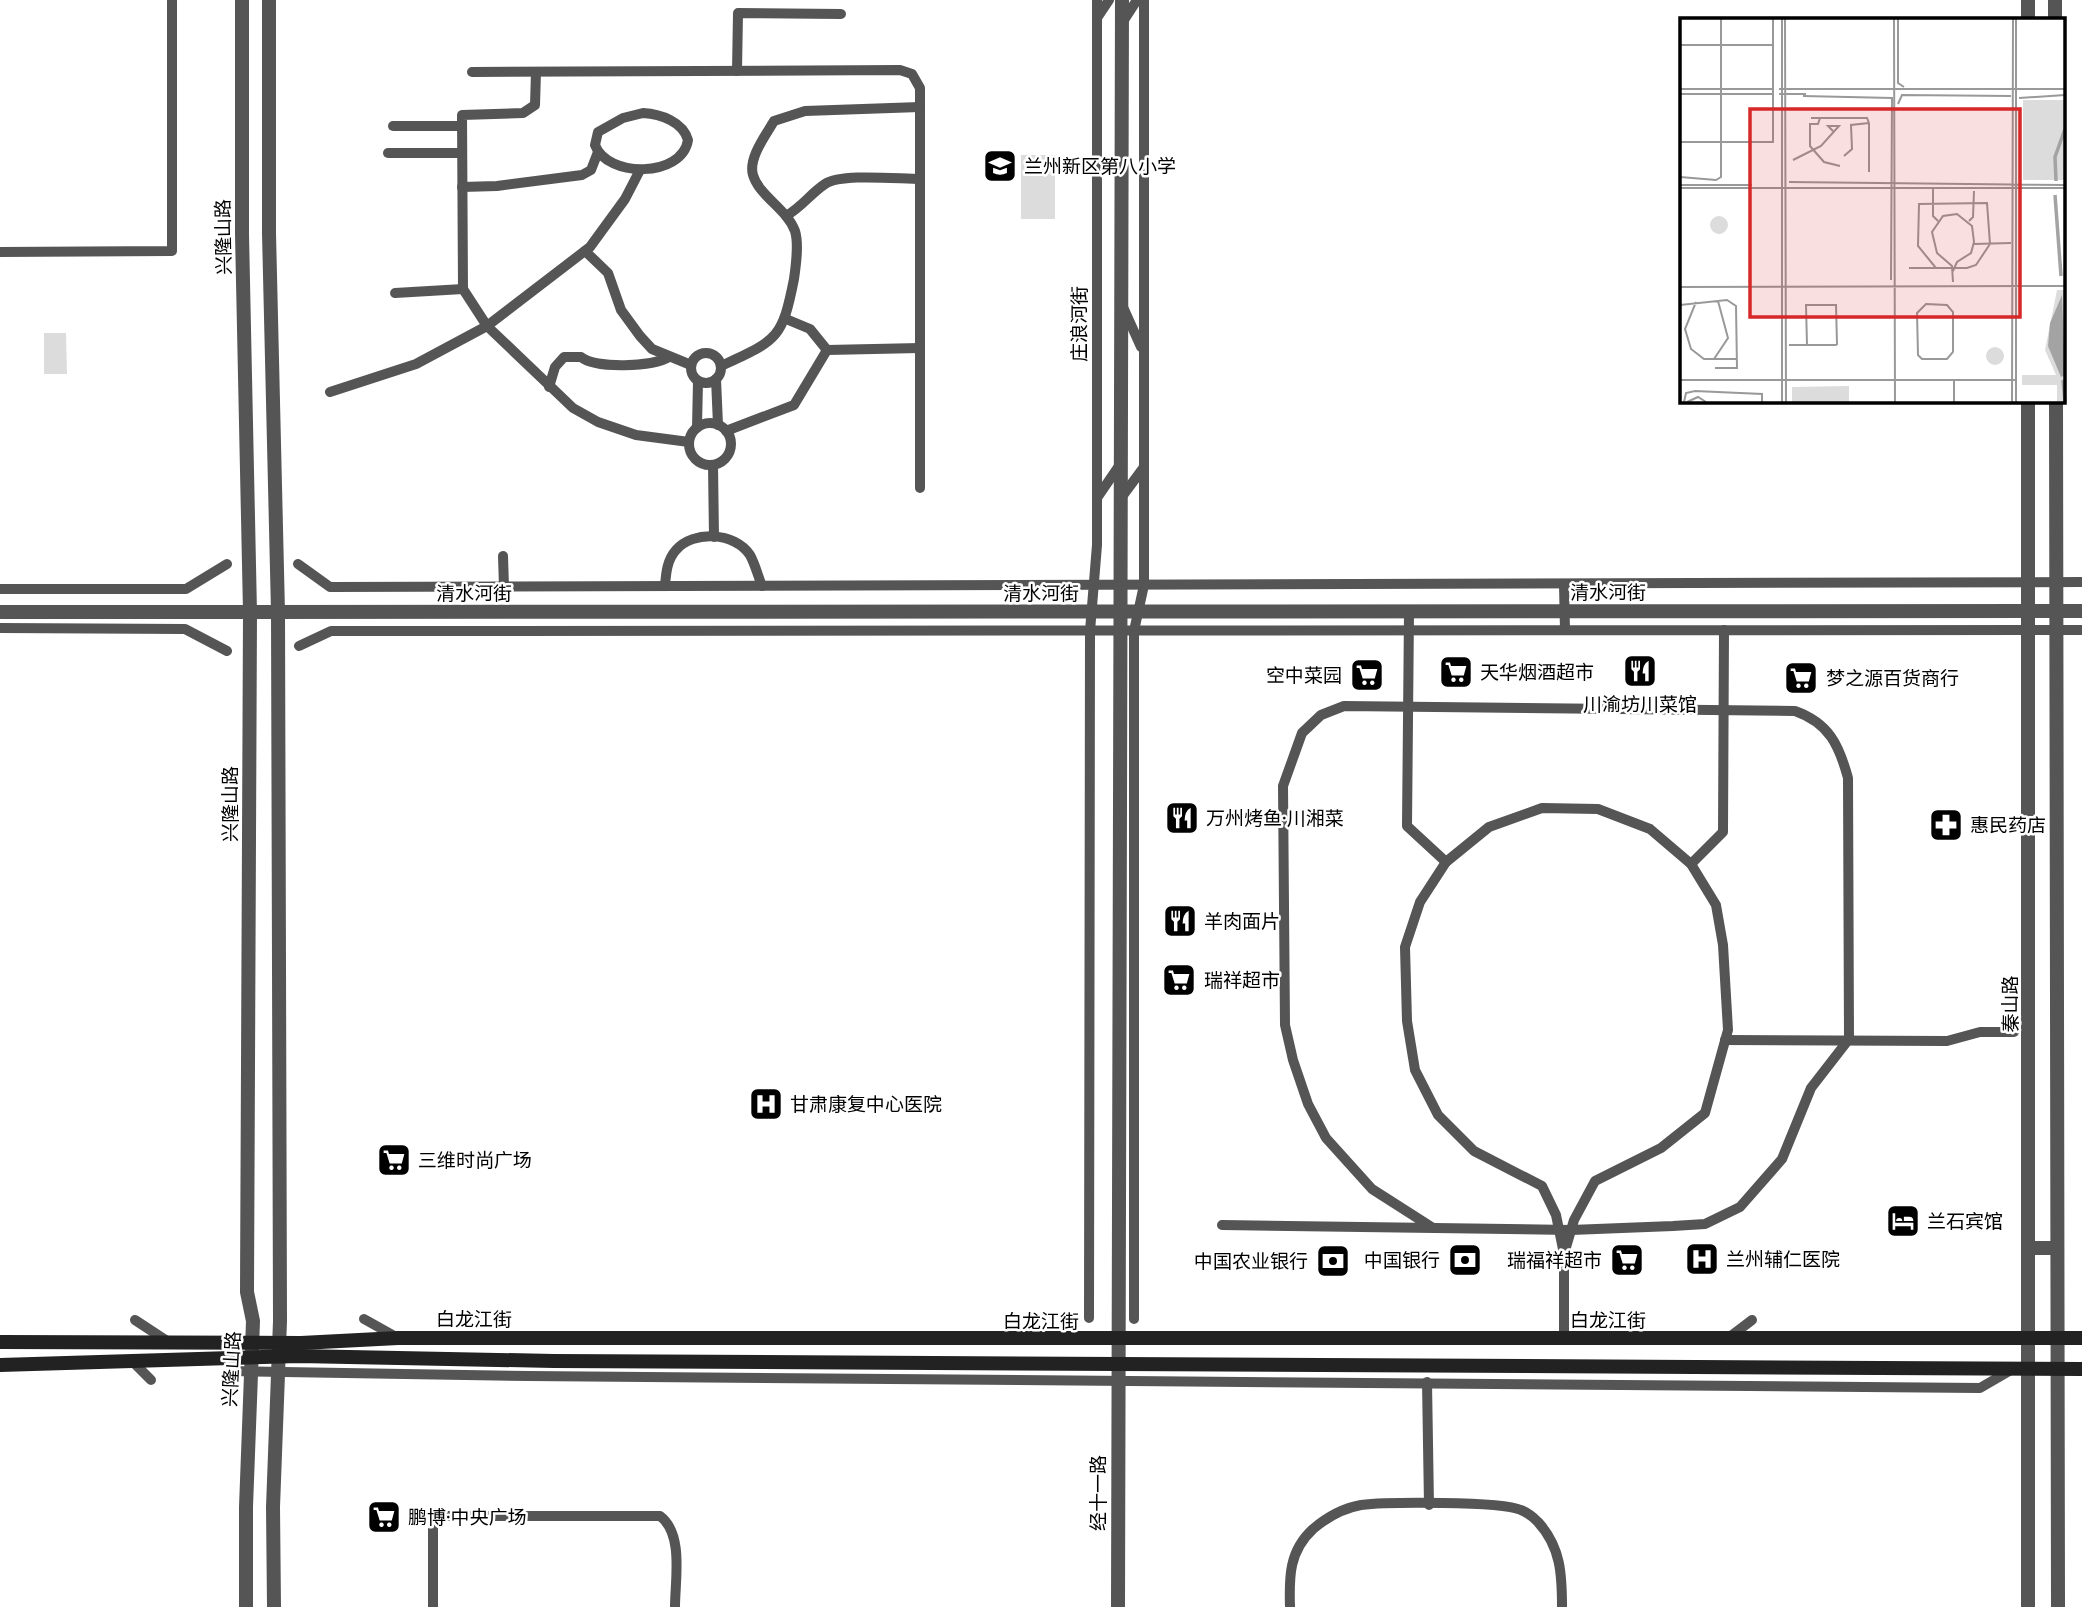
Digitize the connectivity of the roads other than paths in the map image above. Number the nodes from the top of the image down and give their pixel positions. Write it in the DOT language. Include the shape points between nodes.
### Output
graph roads {
  1 [pos="172,0"];
  2 [pos="242,0"];
  3 [pos="270,0"];
  4 [pos="1097,0"];
  5 [pos="1109,0"];
  6 [pos="1122,0"];
  7 [pos="1137,0"];
  8 [pos="1144,0"];
  9 [pos="2028,0"];
  10 [pos="2055,0"];
  11 [pos="841,14"];
  12 [pos="1097,18"];
  13 [pos="2028,18"];
  14 [pos="2055,18"];
  15 [pos="1122,23"];
  16 [pos="737,71"];
  17 [pos="472,72"];
  18 [pos="536,72"];
  19 [pos="920,107"];
  20 [pos="393,126"];
  21 [pos="462,126"];
  22 [pos="598,152"];
  23 [pos="388,153"];
  24 [pos="462,153"];
  25 [pos="640,170"];
  26 [pos="920,179"];
  27 [pos="462,187"];
  28 [pos="786,216"];
  29 [pos="585,251"];
  30 [pos="0,252"];
  31 [pos="463,289"];
  32 [pos="395,293"];
  33 [pos="1123,307"];
  34 [pos="786,319"];
  35 [pos="486,326"];
  36 [pos="920,348"];
  37 [pos="827,350"];
  38 [pos="1144,353"];
  39 [pos="669,357"];
  40 [pos="691,365"];
  41 [pos="721,366"];
  42 [pos="716,379"];
  43 [pos="698,381"];
  44 [pos="549,387"];
  45 [pos="330,392"];
  46 [pos="2028,402"];
  47 [pos="2056,402"];
  48 [pos="697,428"];
  49 [pos="722,428"];
  50 [pos="689,442"];
  51 [pos="1121,463"];
  52 [pos="713,465"];
  53 [pos="1144,467"];
  54 [pos="920,488"];
  55 [pos="1097,498"];
  56 [pos="1121,498"];
  57 [pos="713,537"];
  58 [pos="503,556"];
  59 [pos="227,564"];
  60 [pos="298,564"];
  61 [pos="2082,582"];
  62 [pos="2056,583"];
  63 [pos="1120,584"];
  64 [pos="2028,584"];
  65 [pos="1094,585"];
  66 [pos="1144,585"];
  67 [pos="1564,585"];
  68 [pos="664,586"];
  69 [pos="762,586"];
  70 [pos="504,587"];
  71 [pos="0,589"];
  72 [pos="1120,611"];
  73 [pos="1564,611"];
  74 [pos="2028,611"];
  75 [pos="2056,611"];
  76 [pos="2082,611"];
  77 [pos="0,612"];
  78 [pos="250,612"];
  79 [pos="278,612"];
  80 [pos="1091,612"];
  81 [pos="1138,612"];
  82 [pos="1409,612"];
  83 [pos="0,628"];
  84 [pos="1127,630"];
  85 [pos="1409,630"];
  86 [pos="1565,630"];
  87 [pos="1724,630"];
  88 [pos="2028,630"];
  89 [pos="2082,630"];
  90 [pos="1090,631"];
  91 [pos="2056,631"];
  92 [pos="299,646"];
  93 [pos="227,651"];
  94 [pos="1408,705"];
  95 [pos="1725,708"];
  96 [pos="1446,862"];
  97 [pos="1690,864"];
  98 [pos="2014,1032"];
  99 [pos="1849,1039"];
  100 [pos="1725,1040"];
  101 [pos="1222,1225"];
  102 [pos="1433,1228"];
  103 [pos="1559,1229"];
  104 [pos="1571,1230"];
  105 [pos="2029,1248"];
  106 [pos="2057,1248"];
  107 [pos="1564,1254"];
  108 [pos="1089,1318"];
  109 [pos="364,1319"];
  110 [pos="1134,1319"];
  111 [pos="135,1320"];
  112 [pos="1752,1320"];
  113 [pos="398,1338"];
  114 [pos="2029,1338"];
  115 [pos="2057,1338"];
  116 [pos="2082,1338"];
  117 [pos="1564,1339"];
  118 [pos="1727,1339"];
  119 [pos="1117,1340"];
  120 [pos="167,1341"];
  121 [pos="0,1342"];
  122 [pos="251,1349"];
  123 [pos="278,1349"];
  124 [pos="371,1358"];
  125 [pos="554,1361"];
  126 [pos="134,1363"];
  127 [pos="1117,1363"];
  128 [pos="0,1365"];
  129 [pos="2057,1369"];
  130 [pos="2011,1370"];
  131 [pos="2029,1370"];
  132 [pos="2081,1370"];
  133 [pos="229,1371"];
  134 [pos="250,1371"];
  135 [pos="277,1371"];
  136 [pos="404,1373"];
  137 [pos="528,1377"];
  138 [pos="1117,1379"];
  139 [pos="151,1380"];
  140 [pos="1427,1382"];
  141 [pos="1429,1505"];
  142 [pos="246,1607"];
  143 [pos="274,1607"];
  144 [pos="433,1607"];
  145 [pos="676,1607"];
  146 [pos="1118,1607"];
  147 [pos="1290,1607"];
  148 [pos="1562,1607"];
  149 [pos="2028,1607"];
  150 [pos="2058,1607"];
  1 -- 30 [label="street" via="172,251"];
  2 -- 78 [label="street, 兴隆山路"];
  3 -- 79 [label="street"];
  4 -- 12 [label="street, 庄浪河街"];
  5 -- 12 [label="street"];
  6 -- 15 [label="street, 经十一路"];
  7 -- 15 [label="street"];
  8 -- 38 [label="street"];
  9 -- 13 [label="street"];
  10 -- 14 [label="street"];
  11 -- 16 [label="street" via="738,13"];
  12 -- 55 [label="street, 庄浪河街"];
  15 -- 33 [label="street, 经十一路"];
  16 -- 18 [label="street"];
  16 -- 19 [label="street" via="905,70 919,84"];
  17 -- 18 [label="street"];
  18 -- 21 [label="street" via="535,105 523,113 462,115"];
  19 -- 26 [label="street"];
  19 -- 28 [label="street" via="805,111 774,121 752,166 753,177"];
  20 -- 21 [label="street"];
  21 -- 24 [label="street"];
  22 -- 25 [label="street"];
  22 -- 25 [label="street" via="598,132 629,115 659,115 683,129 688,140 684,152 670,163"];
  22 -- 27 [label="street" via="591,170 582,175"];
  23 -- 24 [label="street"];
  24 -- 27 [label="street"];
  25 -- 29 [label="street" via="625,199"];
  26 -- 28 [label="street" via="827,182 805,205"];
  26 -- 36 [label="street"];
  27 -- 31 [label="street"];
  28 -- 34 [label="street" via="795,232 796,247"];
  29 -- 35 [label="street"];
  29 -- 39 [label="street" via="608,273 630,325 652,349"];
  31 -- 32 [label="street"];
  31 -- 35 [label="street"];
  33 -- 38 [label="street"];
  33 -- 51 [label="street, 经十一路"];
  34 -- 37 [label="street" via="810,329"];
  34 -- 41 [label="street" via="768,342"];
  35 -- 44 [label="street"];
  35 -- 45 [label="street" via="416,364"];
  36 -- 37 [label="street"];
  36 -- 54 [label="street"];
  37 -- 49 [label="street" via="794,405"];
  38 -- 53 [label="street"];
  39 -- 40 [label="street"];
  39 -- 44 [label="street" via="658,364 604,364 565,357 555,367"];
  40 -- 41 [label="street" via="696,356 705,353 714,355"];
  40 -- 43 [label="street"];
  41 -- 42 [label="street"];
  42 -- 43 [label="street"];
  42 -- 49 [label="street"];
  43 -- 48 [label="street"];
  44 -- 50 [label="street" via="598,422 636,435"];
  46 -- 64 [label="street, 秦山路"];
  47 -- 62 [label="street"];
  48 -- 49 [label="street" via="707,424"];
  48 -- 50 [label="street"];
  49 -- 52 [label="street" via="731,441 729,452"];
  50 -- 52 [label="street" via="697,461"];
  51 -- 55 [label="street"];
  51 -- 56 [label="street, 经十一路"];
  52 -- 57 [label="street"];
  53 -- 56 [label="street"];
  53 -- 66 [label="street"];
  55 -- 65 [label="street, 庄浪河街"];
  56 -- 63 [label="street, 经十一路"];
  57 -- 68 [label="street" via="690,540 675,551"];
  57 -- 69 [label="street" via="737,542 749,554"];
  58 -- 70 [label="street"];
  59 -- 71 [label="street" via="186,589"];
  60 -- 70 [label="street" via="330,587"];
  61 -- 62 [label="street"];
  62 -- 64 [label="street"];
  62 -- 75 [label="street"];
  63 -- 65 [label="street"];
  63 -- 66 [label="street"];
  63 -- 72 [label="street, 经十一路"];
  64 -- 67 [label="street"];
  64 -- 74 [label="street, 秦山路"];
  65 -- 69 [label="street"];
  65 -- 80 [label="street, 庄浪河街"];
  66 -- 67 [label="street"];
  66 -- 81 [label="street"];
  67 -- 73 [label="street"];
  68 -- 69 [label="street"];
  68 -- 70 [label="street"];
  72 -- 80 [label="street, 清水河街"];
  72 -- 81 [label="street, 清水河街"];
  72 -- 84 [label="street, 经十一路"];
  73 -- 74 [label="street, 清水河街"];
  73 -- 82 [label="street, 清水河街"];
  73 -- 86 [label="street"];
  74 -- 75 [label="street, 清水河街"];
  74 -- 88 [label="street, 秦山路"];
  75 -- 76 [label="street, 清水河街"];
  75 -- 91 [label="street"];
  77 -- 78 [label="street, 清水河街"];
  78 -- 79 [label="street, 清水河街"];
  78 -- 122 [label="street, 兴隆山路" via="247,1292 253,1321"];
  79 -- 80 [label="street, 清水河街"];
  79 -- 123 [label="street"];
  80 -- 90 [label="street, 庄浪河街"];
  81 -- 82 [label="street, 清水河街"];
  81 -- 84 [label="street"];
  82 -- 85 [label="street"];
  83 -- 93 [label="street" via="185,629"];
  84 -- 85 [label="street"];
  84 -- 90 [label="street"];
  84 -- 110 [label="street"];
  84 -- 119 [label="street, 经十一路"];
  85 -- 86 [label="street"];
  85 -- 94 [label="street"];
  86 -- 87 [label="street"];
  87 -- 88 [label="street"];
  87 -- 95 [label="street"];
  88 -- 91 [label="street"];
  88 -- 105 [label="street, 秦山路"];
  89 -- 91 [label="street"];
  90 -- 92 [label="street" via="331,631"];
  90 -- 108 [label="street, 庄浪河街"];
  91 -- 106 [label="street"];
  94 -- 95 [label="street"];
  94 -- 96 [label="street" via="1407,826"];
  94 -- 102 [label="street" via="1344,706 1328,711 1313,720 1296,750 1283,786 1285,1025 1308,1104 1326,1138 1372,1189"];
  95 -- 97 [label="street" via="1723,832"];
  95 -- 99 [label="street" via="1795,711 1810,716 1824,726 1841,754 1848,778"];
  96 -- 97 [label="street" via="1489,827 1542,808 1598,809 1650,829"];
  96 -- 103 [label="street" via="1420,902 1405,947 1407,1020 1415,1070 1438,1115 1474,1150 1542,1186"];
  97 -- 100 [label="street" via="1716,905 1723,945"];
  98 -- 99 [label="street" via="1980,1032 1947,1041"];
  99 -- 100 [label="street"];
  99 -- 104 [label="street" via="1811,1088 1782,1159 1740,1207 1705,1224"];
  100 -- 104 [label="street" via="1705,1113 1661,1148 1595,1181"];
  101 -- 102 [label="street"];
  102 -- 103 [label="street"];
  103 -- 104 [label="street"];
  103 -- 107 [label="street"];
  104 -- 107 [label="street"];
  105 -- 106 [label="street"];
  105 -- 114 [label="street, 秦山路"];
  106 -- 115 [label="street"];
  107 -- 117 [label="street"];
  109 -- 113 [label="street"];
  111 -- 120 [label="street"];
  112 -- 118 [label="street"];
  113 -- 119 [label="main road, 白龙江街"];
  113 -- 123 [label="main road, 白龙江街"];
  114 -- 115 [label="main road, 白龙江街"];
  114 -- 118 [label="main road, 白龙江街"];
  114 -- 131 [label="street, 秦山路"];
  115 -- 116 [label="main road, 白龙江街"];
  115 -- 129 [label="street"];
  117 -- 118 [label="main road, 白龙江街"];
  117 -- 119 [label="main road, 白龙江街"];
  119 -- 127 [label="street, 经十一路"];
  120 -- 121 [label="main road, 白龙江街"];
  120 -- 122 [label="main road, 白龙江街"];
  122 -- 123 [label="main road, 白龙江街"];
  122 -- 126 [label="main road, 白龙江街"];
  122 -- 134 [label="street, 兴隆山路"];
  123 -- 124 [label="main road, 白龙江街"];
  123 -- 135 [label="street"];
  124 -- 125 [label="main road, 白龙江街"];
  124 -- 136 [label="street"];
  125 -- 127 [label="main road, 白龙江街"];
  125 -- 137 [label="street"];
  126 -- 128 [label="main road, 白龙江街"];
  126 -- 139 [label="street"];
  127 -- 130 [label="main road, 白龙江街"];
  127 -- 138 [label="street, 经十一路"];
  129 -- 131 [label="main road, 白龙江街"];
  129 -- 132 [label="main road, 白龙江街"];
  129 -- 150 [label="street"];
  130 -- 131 [label="main road, 白龙江街"];
  130 -- 140 [label="street" via="1980,1388"];
  131 -- 149 [label="street, 秦山路"];
  133 -- 134 [label="street"];
  134 -- 135 [label="street"];
  134 -- 142 [label="street, 兴隆山路"];
  135 -- 136 [label="street"];
  135 -- 143 [label="street"];
  136 -- 137 [label="street"];
  137 -- 138 [label="street"];
  138 -- 140 [label="street"];
  138 -- 146 [label="street, 经十一路"];
  140 -- 141 [label="street"];
  141 -- 147 [label="street" via="1360,1506 1335,1514 1313,1529 1292,1557"];
  141 -- 148 [label="street" via="1497,1505 1521,1510 1537,1521 1562,1566"];
  144 -- 145 [label="street" via="433,1516 660,1516 675,1539"];
}
